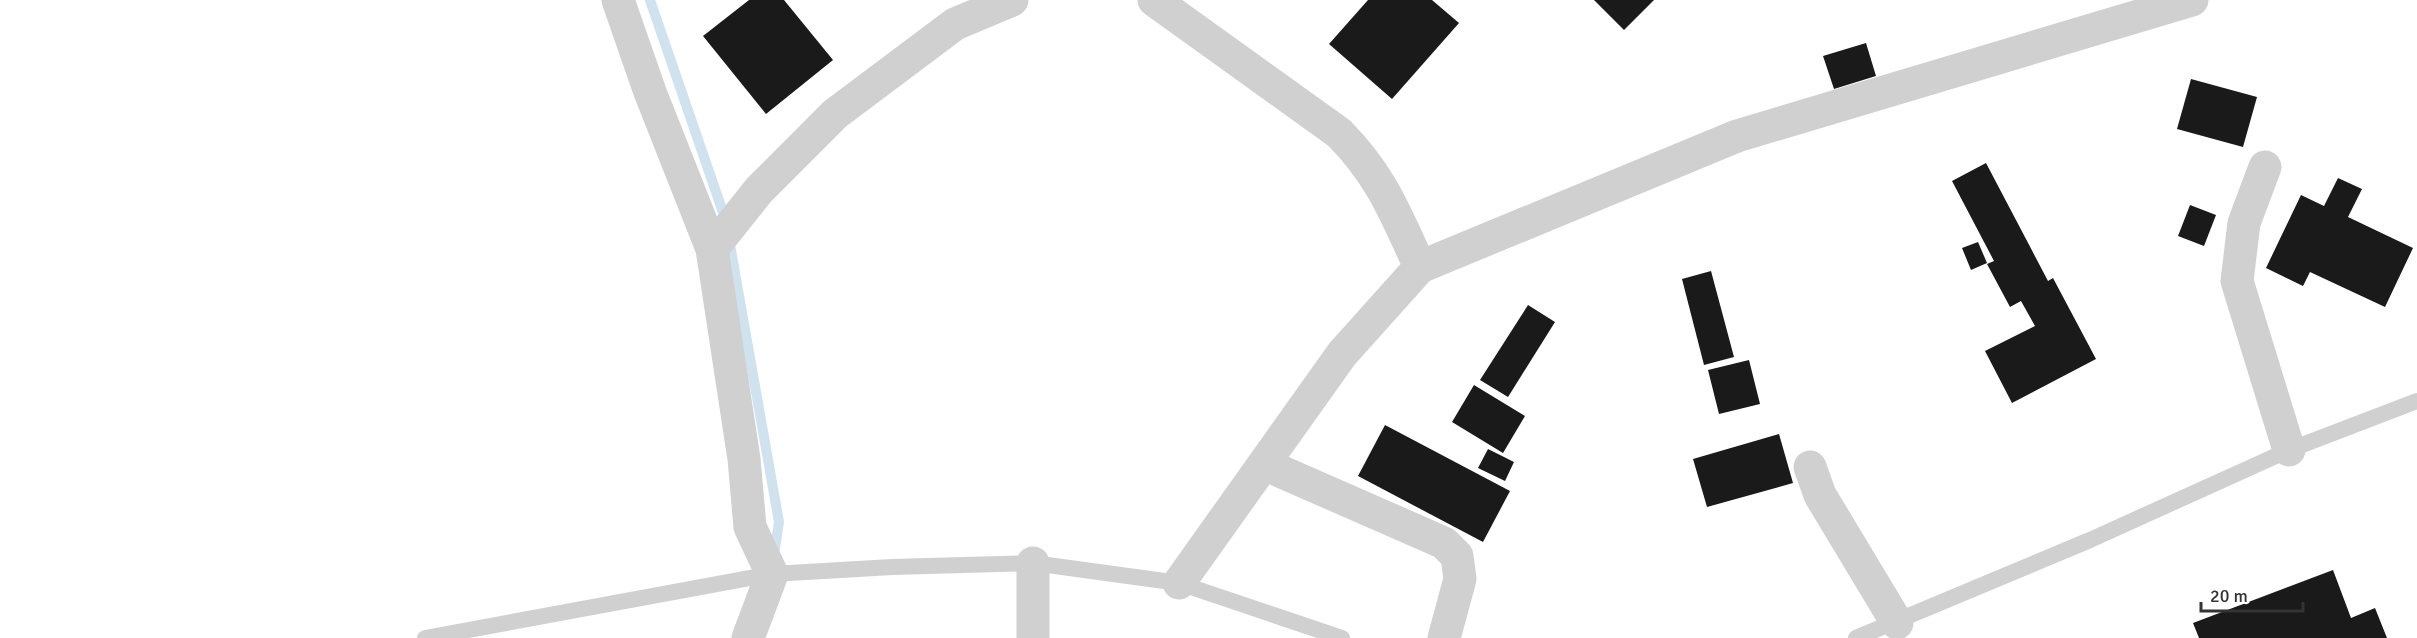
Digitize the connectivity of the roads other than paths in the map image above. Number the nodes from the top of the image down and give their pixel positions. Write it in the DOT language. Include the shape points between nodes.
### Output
graph roads {
  1 [pos="618,0"];
  2 [pos="1012,0"];
  3 [pos="1154,0"];
  4 [pos="2192,0"];
  5 [pos="2265,167"];
  6 [pos="712,249"];
  7 [pos="1419,267"];
  8 [pos="2417,401"];
  9 [pos="2289,450"];
  10 [pos="1264,464"];
  11 [pos="1810,468"];
  12 [pos="1033,563"];
  13 [pos="772,574"];
  14 [pos="1179,583"];
  15 [pos="1897,623"];
  16 [pos="425,638"];
  17 [pos="748,638"];
  18 [pos="1032,638"];
  19 [pos="1342,638"];
  20 [pos="1443,638"];
  21 [pos="1856,638"];
  1 -- 6 [label="street"];
  2 -- 6 [label="street" via="955,24 835,114 759,190"];
  3 -- 7 [label="street" via="1339,133 1364,158"];
  4 -- 7 [label="street" via="1737,136"];
  5 -- 9 [label="street" via="2244,223 2237,281"];
  6 -- 13 [label="street" via="744,459 750,527"];
  7 -- 10 [label="street" via="1341,354"];
  8 -- 9 [label="lane"];
  9 -- 15 [label="lane"];
  10 -- 14 [label="street"];
  10 -- 20 [label="street" via="1444,543 1457,556 1460,579"];
  11 -- 15 [label="street" via="1820,495"];
  12 -- 13 [label="lane"];
  12 -- 14 [label="lane"];
  12 -- 18 [label="street"];
  13 -- 16 [label="lane"];
  13 -- 17 [label="street"];
  14 -- 19 [label="lane"];
  15 -- 21 [label="lane"];
}
